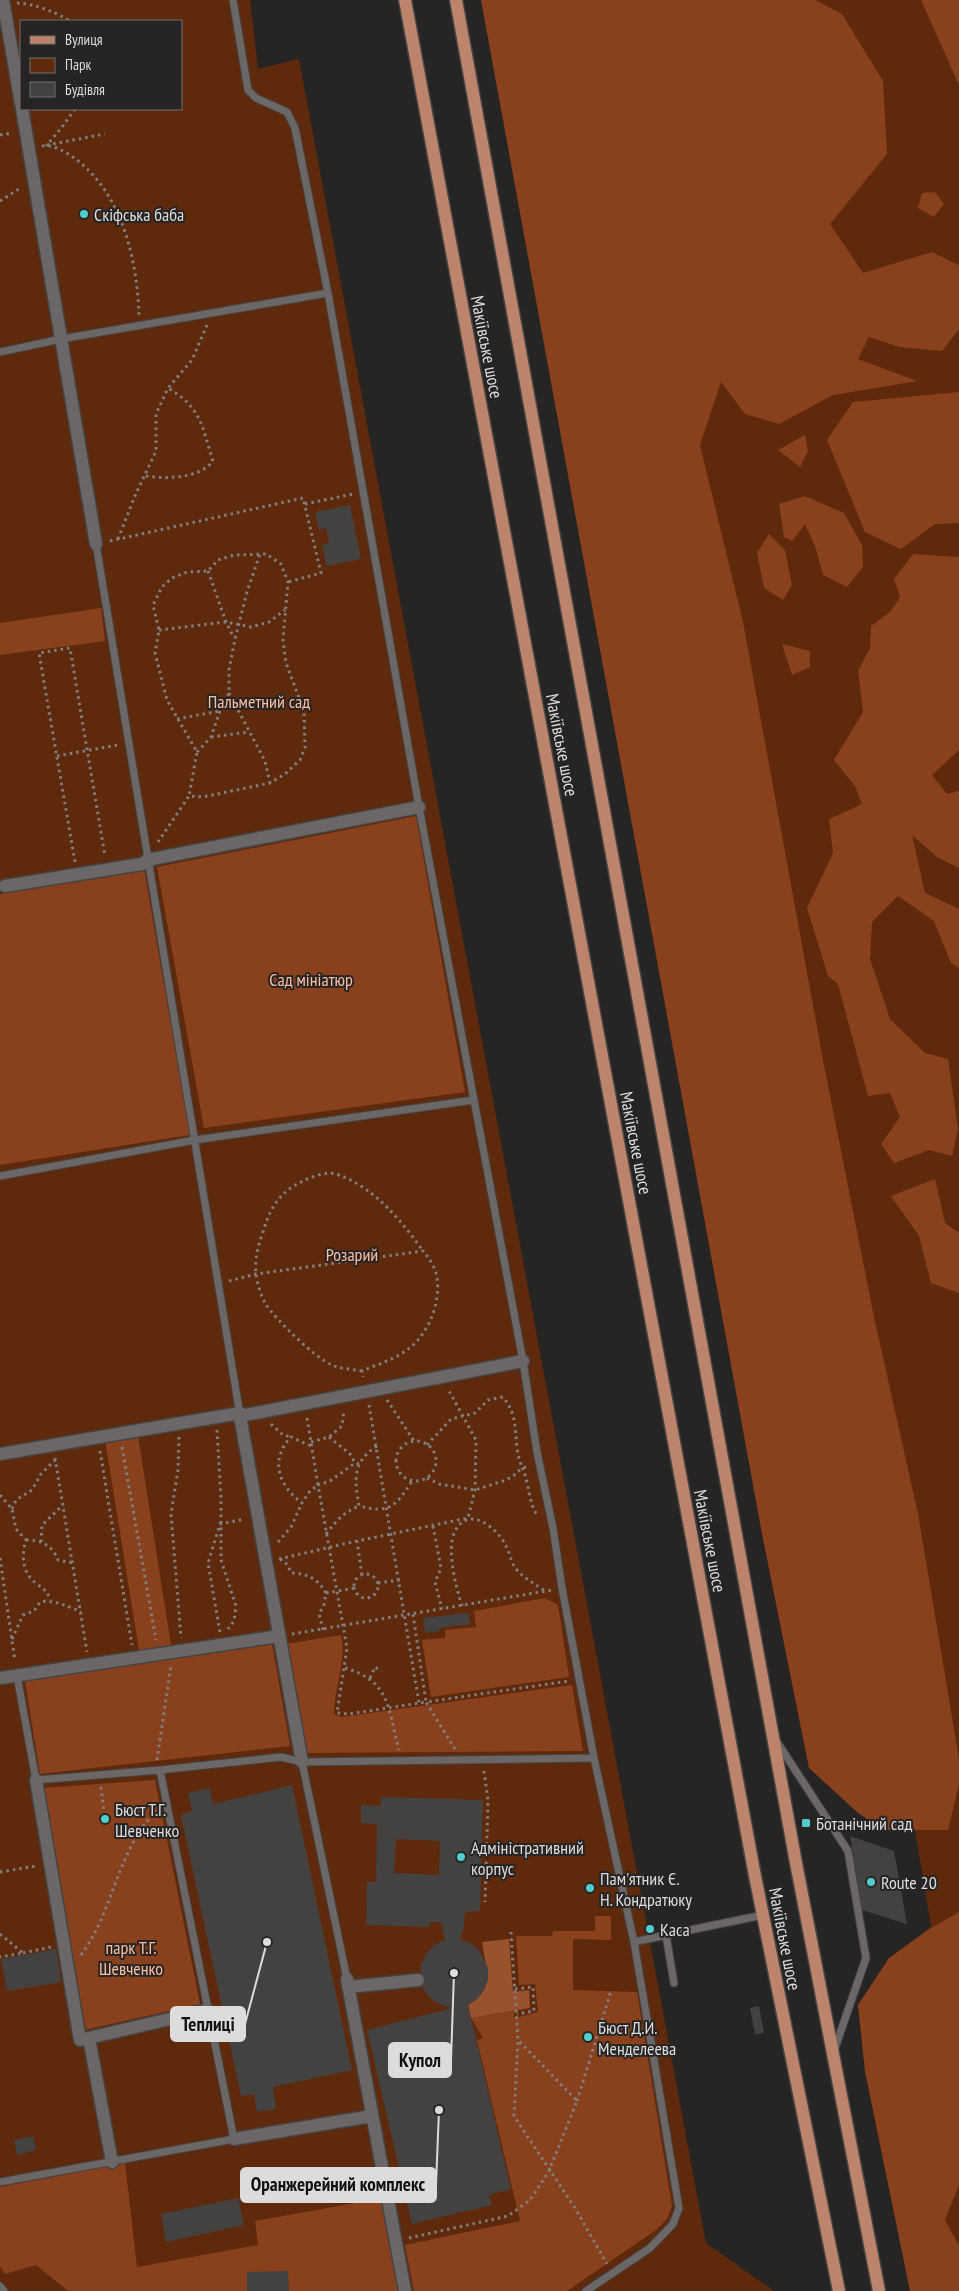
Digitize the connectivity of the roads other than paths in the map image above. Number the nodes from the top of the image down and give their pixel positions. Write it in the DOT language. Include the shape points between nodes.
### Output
graph roads {
  1 [pos="233,0"];
  2 [pos="405,0"];
  3 [pos="456,0"];
  4 [pos="4,3"];
  5 [pos="20,98"];
  6 [pos="22,110"];
  7 [pos="328,293"];
  8 [pos="61,339"];
  9 [pos="0,352"];
  10 [pos="96,544"];
  11 [pos="419,807"];
  12 [pos="147,861"];
  13 [pos="5,886"];
  14 [pos="474,1100"];
  15 [pos="195,1140"];
  16 [pos="0,1176"];
  17 [pos="524,1361"];
  18 [pos="240,1414"];
  19 [pos="0,1454"];
  20 [pos="279,1636"];
  21 [pos="18,1676"];
  22 [pos="0,1678"];
  23 [pos="773,1736"];
  24 [pos="594,1758"];
  25 [pos="302,1762"];
  26 [pos="157,1771"];
  27 [pos="36,1780"];
  28 [pos="763,1915"];
  29 [pos="666,1935"];
  30 [pos="634,1942"];
  31 [pos="418,1980"];
  32 [pos="348,1983"];
  33 [pos="674,1983"];
  34 [pos="208,2010"];
  35 [pos="89,2038"];
  36 [pos="833,2053"];
  37 [pos="372,2116"];
  38 [pos="234,2139"];
  39 [pos="112,2162"];
  40 [pos="0,2182"];
  41 [pos="0,2286"];
  42 [pos="4,2291"];
  43 [pos="405,2291"];
  44 [pos="586,2291"];
  45 [pos="839,2291"];
  46 [pos="879,2291"];
  1 -- 7 [label="lane" via="248,90 256,98 287,112 296,128"];
  2 -- 28 [label="main road, Макіївське шосе"];
  3 -- 23 [label="main road, Макіївське шосе"];
  4 -- 5 [label="street"];
  6 -- 8 [label="street"];
  7 -- 8 [label="lane"];
  7 -- 11 [label="lane"];
  8 -- 9 [label="lane"];
  8 -- 10 [label="street"];
  10 -- 12 [label="lane"];
  11 -- 12 [label="street"];
  11 -- 14 [label="lane"];
  12 -- 13 [label="street"];
  12 -- 15 [label="lane"];
  14 -- 15 [label="lane"];
  14 -- 17 [label="lane"];
  15 -- 16 [label="lane"];
  15 -- 18 [label="lane"];
  17 -- 18 [label="street"];
  17 -- 24 [label="lane" via="540,1469"];
  18 -- 19 [label="street"];
  18 -- 20 [label="street" via="257,1516 270,1561"];
  20 -- 21 [label="street"];
  20 -- 25 [label="street"];
  21 -- 22 [label="street"];
  21 -- 27 [label="lane"];
  23 -- 36 [label="main road, Макіївське шосе"];
  23 -- 36 [label="lane" via="848,1850 866,1958"];
  24 -- 25 [label="lane"];
  24 -- 30 [label="lane"];
  25 -- 26 [label="lane" via="281,1756"];
  25 -- 32 [label="lane"];
  26 -- 27 [label="lane"];
  26 -- 34 [label="lane"];
  27 -- 35 [label="street" via="80,2040"];
  28 -- 29 [label="lane"];
  28 -- 45 [label="main road, Макіївське шосе"];
  29 -- 30 [label="lane"];
  29 -- 33 [label="lane"];
  30 -- 44 [label="lane" via="679,2208 673,2224 650,2248"];
  31 -- 32 [label="street"];
  32 -- 37 [label="street"];
  34 -- 35 [label="street"];
  34 -- 38 [label="lane"];
  35 -- 39 [label="street"];
  36 -- 46 [label="main road, Макіївське шосе"];
  37 -- 38 [label="street"];
  37 -- 43 [label="street"];
  38 -- 39 [label="lane"];
  39 -- 40 [label="lane"];
  41 -- 42 [label="lane"];
}
